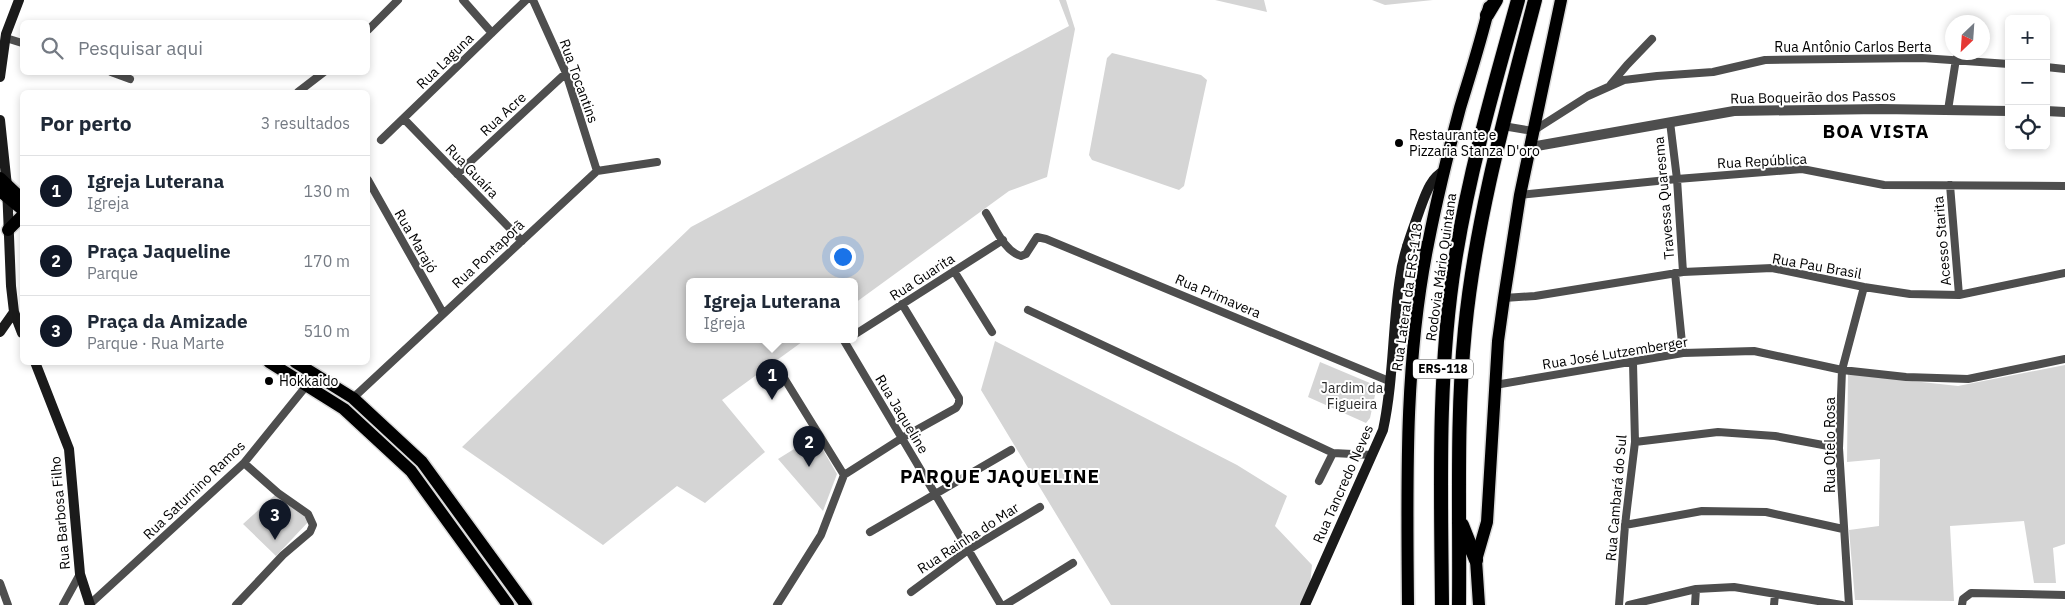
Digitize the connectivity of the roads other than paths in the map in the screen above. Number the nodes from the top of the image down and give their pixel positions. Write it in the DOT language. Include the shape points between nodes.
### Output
graph roads {
  1 [pos="19,0"];
  2 [pos="398,0"];
  3 [pos="463,0"];
  4 [pos="526,0"];
  5 [pos="533,0"];
  6 [pos="1490,0"];
  7 [pos="1496,0"];
  8 [pos="1518,0"];
  9 [pos="1535,0"];
  10 [pos="1561,0"];
  11 [pos="1487,15"];
  12 [pos="370,28"];
  13 [pos="492,33"];
  14 [pos="6,38"];
  15 [pos="1652,39"];
  16 [pos="20,43"];
  17 [pos="1945,59"];
  18 [pos="1956,60"];
  19 [pos="1967,60"];
  20 [pos="2005,64"];
  21 [pos="2050,68"];
  22 [pos="2065,69"];
  23 [pos="566,73"];
  24 [pos="119,75"];
  25 [pos="322,75"];
  26 [pos="0,77"];
  27 [pos="130,79"];
  28 [pos="1611,84"];
  29 [pos="310,89"];
  30 [pos="1948,110"];
  31 [pos="2005,111"];
  32 [pos="2050,111"];
  33 [pos="2065,112"];
  34 [pos="404,119"];
  35 [pos="0,120"];
  36 [pos="1670,122"];
  37 [pos="1503,126"];
  38 [pos="1533,131"];
  39 [pos="381,140"];
  40 [pos="1531,147"];
  41 [pos="657,162"];
  42 [pos="1444,171"];
  43 [pos="597,172"];
  44 [pos="457,174"];
  45 [pos="1677,179"];
  46 [pos="370,184"];
  47 [pos="1950,185"];
  48 [pos="2065,186"];
  49 [pos="3,191"];
  50 [pos="1520,195"];
  51 [pos="20,197"];
  52 [pos="20,207"];
  53 [pos="986,213"];
  54 [pos="20,218"];
  55 [pos="8,230"];
  56 [pos="1003,240"];
  57 [pos="522,241"];
  58 [pos="1407,246"];
  59 [pos="1427,246"];
  60 [pos="954,271"];
  61 [pos="1679,272"];
  62 [pos="2065,273"];
  63 [pos="1864,287"];
  64 [pos="1959,295"];
  65 [pos="1504,298"];
  66 [pos="902,304"];
  67 [pos="1028,310"];
  68 [pos="14,312"];
  69 [pos="443,313"];
  70 [pos="20,328"];
  71 [pos="0,332"];
  72 [pos="858,332"];
  73 [pos="992,332"];
  74 [pos="848,343"];
  75 [pos="1683,354"];
  76 [pos="2065,359"];
  77 [pos="1633,363"];
  78 [pos="36,365"];
  79 [pos="274,365"];
  80 [pos="776,365"];
  81 [pos="310,366"];
  82 [pos="1842,370"];
  83 [pos="1389,381"];
  84 [pos="307,385"];
  85 [pos="1495,385"];
  86 [pos="354,398"];
  87 [pos="902,438"];
  88 [pos="1636,442"];
  89 [pos="1839,448"];
  90 [pos="1011,450"];
  91 [pos="1332,453"];
  92 [pos="1372,454"];
  93 [pos="244,463"];
  94 [pos="844,475"];
  95 [pos="1319,481"];
  96 [pos="935,494"];
  97 [pos="1040,507"];
  98 [pos="1460,517"];
  99 [pos="1624,525"];
  100 [pos="1843,529"];
  101 [pos="870,532"];
  102 [pos="968,550"];
  103 [pos="1476,560"];
  104 [pos="1073,563"];
  105 [pos="1442,573"];
  106 [pos="80,574"];
  107 [pos="0,583"];
  108 [pos="1696,589"];
  109 [pos="911,592"];
  110 [pos="1775,594"];
  111 [pos="2065,595"];
  112 [pos="8,605"];
  113 [pos="63,605"];
  114 [pos="90,605"];
  115 [pos="236,605"];
  116 [pos="508,605"];
  117 [pos="526,605"];
  118 [pos="777,605"];
  119 [pos="1001,605"];
  120 [pos="1005,605"];
  121 [pos="1305,605"];
  122 [pos="1408,605"];
  123 [pos="1435,605"];
  124 [pos="1442,605"];
  125 [pos="1459,605"];
  126 [pos="1478,605"];
  127 [pos="1619,605"];
  128 [pos="1628,605"];
  129 [pos="1695,605"];
  130 [pos="1774,605"];
  131 [pos="1842,605"];
  132 [pos="1849,605"];
  133 [pos="1962,605"];
  1 -- 14 [label="main road"];
  2 -- 12 [label="street"];
  3 -- 13 [label="street"];
  4 -- 13 [label="street, Rua Laguna"];
  5 -- 23 [label="street, Rua Tocantins"];
  6 -- 11 [label="main road, Rua Lateral da ERS-118"];
  7 -- 11 [label="highway"];
  8 -- 105 [label="highway, Rodovia Mário Quintana / ERS-118" via="1475,161 1455,263 1441,409"];
  9 -- 37 [label="highway, ERS-118"];
  10 -- 38 [label="main road"];
  11 -- 42 [label="main road, Rua Lateral da ERS-118"];
  13 -- 34 [label="street, Rua Laguna"];
  14 -- 16 [label="street"];
  14 -- 26 [label="main road"];
  15 -- 28 [label="street"];
  17 -- 28 [label="street, Rua Antônio Carlos Berta" via="1778,58 1713,72 1636,78"];
  18 -- 30 [label="street"];
  19 -- 20 [label="street, Rua Antônio Carlos Berta"];
  21 -- 22 [label="street"];
  23 -- 43 [label="street, Rua Tocantins"];
  23 -- 44 [label="street, Rua Acre"];
  24 -- 27 [label="street"];
  25 -- 29 [label="street"];
  28 -- 38 [label="street, Rua Antônio Carlos Berta"];
  30 -- 31 [label="street, Rua Boqueirão dos Passos"];
  30 -- 36 [label="street, Rua Boqueirão dos Passos" via="1734,110"];
  32 -- 33 [label="street"];
  34 -- 39 [label="street, Rua Laguna"];
  34 -- 44 [label="street, Rua Guaíra"];
  35 -- 49 [label="main road"];
  36 -- 40 [label="street, Rua Boqueirão dos Passos"];
  36 -- 45 [label="street, Travessa Quaresma"];
  37 -- 38 [label="street"];
  37 -- 98 [label="highway, ERS-118" via="1473,264 1465,328 1460,396"];
  38 -- 40 [label="main road"];
  40 -- 50 [label="main road"];
  41 -- 43 [label="street"];
  42 -- 58 [label="main road, Rua Tancredo Neves" via="1428,188"];
  42 -- 59 [label="main road, Rua Lateral da ERS-118"];
  43 -- 57 [label="street, Rua Pontaporã"];
  44 -- 57 [label="street, Rua Guaíra"];
  45 -- 47 [label="street, Rua República" via="1802,169 1884,185"];
  45 -- 50 [label="street, Rua República"];
  45 -- 61 [label="street, Travessa Quaresma"];
  46 -- 69 [label="street, Rua Marajó"];
  47 -- 48 [label="street, Rua República"];
  47 -- 64 [label="street, Acesso Starita"];
  49 -- 51 [label="main road"];
  49 -- 52 [label="main road"];
  49 -- 55 [label="main road"];
  50 -- 65 [label="main road"];
  53 -- 56 [label="street"];
  54 -- 55 [label="main road"];
  55 -- 68 [label="main road"];
  56 -- 60 [label="street, Rua Guarita"];
  56 -- 83 [label="street, Rua Primavera" via="1014,254 1020,256 1026,254 1037,236"];
  57 -- 69 [label="street, Rua Pontaporã"];
  58 -- 59 [label="main road"];
  58 -- 83 [label="main road, Rua Tancredo Neves" via="1400,279"];
  59 -- 122 [label="main road, Rua Lateral da ERS-118" via="1408,403"];
  60 -- 66 [label="street, Rua Guarita"];
  60 -- 73 [label="street"];
  61 -- 63 [label="street, Rua Pau Brasil" via="1772,268"];
  61 -- 65 [label="street, Rua Pau Brasil" via="1535,296"];
  61 -- 75 [label="street, Travessa Quaresma"];
  62 -- 64 [label="street, Rua Pau Brasil"];
  63 -- 64 [label="street, Rua Pau Brasil" via="1910,294"];
  63 -- 82 [label="street, Rua Otelo Rosa"];
  65 -- 85 [label="main road"];
  66 -- 72 [label="street, Rua Guarita"];
  66 -- 87 [label="street" via="959,398 956,408"];
  67 -- 91 [label="street"];
  68 -- 70 [label="main road"];
  68 -- 71 [label="main road"];
  69 -- 86 [label="street, Rua Pontaporã"];
  74 -- 87 [label="street, Rua Jaqueline"];
  75 -- 77 [label="street, Rua José Lutzemberger"];
  75 -- 82 [label="street, Rua José Lutzemberger" via="1754,351"];
  76 -- 82 [label="street, Rua José Lutzemberger" via="1968,379"];
  77 -- 85 [label="street, Rua José Lutzemberger"];
  77 -- 88 [label="street, Rua Cambará do Sul"];
  78 -- 106 [label="main road, Rua Barbosa Filho" via="69,449"];
  79 -- 84 [label="main road"];
  80 -- 94 [label="street"];
  81 -- 86 [label="main road"];
  82 -- 89 [label="street, Rua Otelo Rosa"];
  83 -- 92 [label="main road, Rua Tancredo Neves" via="1385,422"];
  84 -- 93 [label="street, Rua Saturnino Ramos"];
  84 -- 116 [label="main road" via="344,409 411,471"];
  85 -- 103 [label="main road" via="1487,522"];
  86 -- 117 [label="main road" via="422,462"];
  87 -- 94 [label="street"];
  87 -- 96 [label="street, Rua Jaqueline"];
  88 -- 89 [label="street" via="1718,432 1775,436"];
  88 -- 99 [label="street, Rua Cambará do Sul"];
  89 -- 100 [label="street, Rua Otelo Rosa"];
  90 -- 96 [label="street"];
  91 -- 92 [label="street"];
  91 -- 95 [label="street"];
  92 -- 121 [label="main road, Rua Tancredo Neves"];
  93 -- 114 [label="street, Rua Saturnino Ramos"];
  93 -- 115 [label="street" via="308,514 314,525"];
  94 -- 118 [label="street" via="821,535"];
  96 -- 101 [label="street"];
  96 -- 102 [label="street, Rua Jaqueline"];
  97 -- 102 [label="street, Rua Rainha do Mar"];
  98 -- 103 [label="highway"];
  98 -- 125 [label="highway, ERS-118"];
  99 -- 100 [label="street" via="1702,511 1766,512"];
  99 -- 127 [label="street, Rua Cambará do Sul"];
  100 -- 132 [label="street, Rua Otelo Rosa"];
  102 -- 109 [label="street, Rua Rainha do Mar"];
  102 -- 119 [label="street, Rua Jaqueline"];
  103 -- 126 [label="main road"];
  104 -- 120 [label="street"];
  105 -- 123 [label="highway"];
  105 -- 124 [label="highway, Rodovia Mário Quintana / ERS-118"];
  106 -- 113 [label="street"];
  106 -- 114 [label="main road, Rua Barbosa Filho"];
  107 -- 112 [label="street"];
  108 -- 110 [label="street" via="1734,587"];
  108 -- 128 [label="street"];
  108 -- 129 [label="street"];
  110 -- 130 [label="street"];
  110 -- 131 [label="street"];
  111 -- 133 [label="street" via="1971,593 1963,599"];
}
